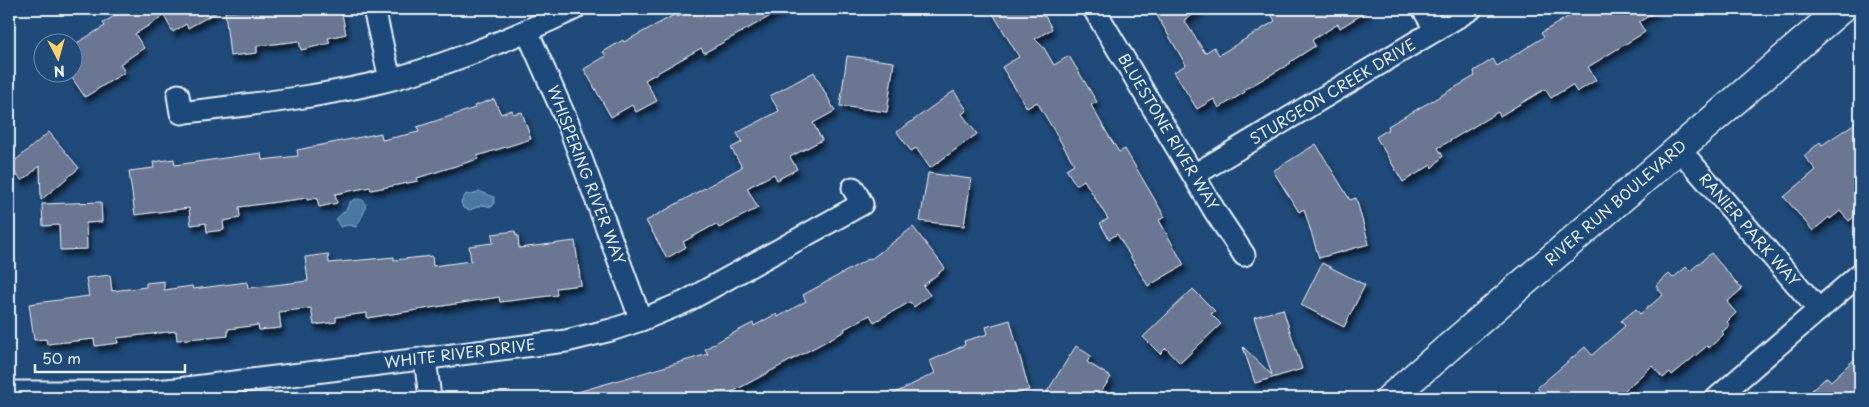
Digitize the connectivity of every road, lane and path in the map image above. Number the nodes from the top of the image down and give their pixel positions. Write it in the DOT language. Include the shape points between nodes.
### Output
graph roads {
  1 [pos="374,9"];
  2 [pos="574,9"];
  3 [pos="1094,9"];
  4 [pos="1423,9"];
  5 [pos="1471,9"];
  6 [pos="1841,9"];
  7 [pos="1436,30"];
  8 [pos="528,31"];
  9 [pos="390,79"];
  10 [pos="178,95"];
  11 [pos="1679,149"];
  12 [pos="1194,175"];
  13 [pos="853,188"];
  14 [pos="1244,255"];
  15 [pos="1860,274"];
  16 [pos="1819,310"];
  17 [pos="641,320"];
  18 [pos="425,358"];
  19 [pos="9,392"];
  20 [pos="430,398"];
  21 [pos="1390,398"];
  22 [pos="1717,398"];
  1 -- 9 [label="street"];
  2 -- 8 [label="street"];
  3 -- 12 [label="street, BLUESTONE RIVER WAY"];
  4 -- 7 [label="street"];
  5 -- 7 [label="street, STURGEON CREEK DRIVE"];
  6 -- 11 [label="street, RIVER RUN BOULEVARD"];
  7 -- 12 [label="street, STURGEON CREEK DRIVE"];
  8 -- 9 [label="street" via="451,61"];
  8 -- 17 [label="street, WHISPERING RIVER WAY" via="569,126"];
  9 -- 10 [label="street" via="304,98 181,113"];
  11 -- 16 [label="street, RANIER PARK WAY"];
  11 -- 21 [label="street, RIVER RUN BOULEVARD"];
  12 -- 14 [label="street, BLUESTONE RIVER WAY"];
  13 -- 17 [label="street, WHITE RIVER DRIVE" via="862,204 685,302"];
  15 -- 16 [label="street"];
  16 -- 22 [label="street"];
  17 -- 18 [label="street, WHITE RIVER DRIVE" via="566,341"];
  18 -- 19 [label="street, WHITE RIVER DRIVE" via="142,392"];
  18 -- 20 [label="street"];
}
